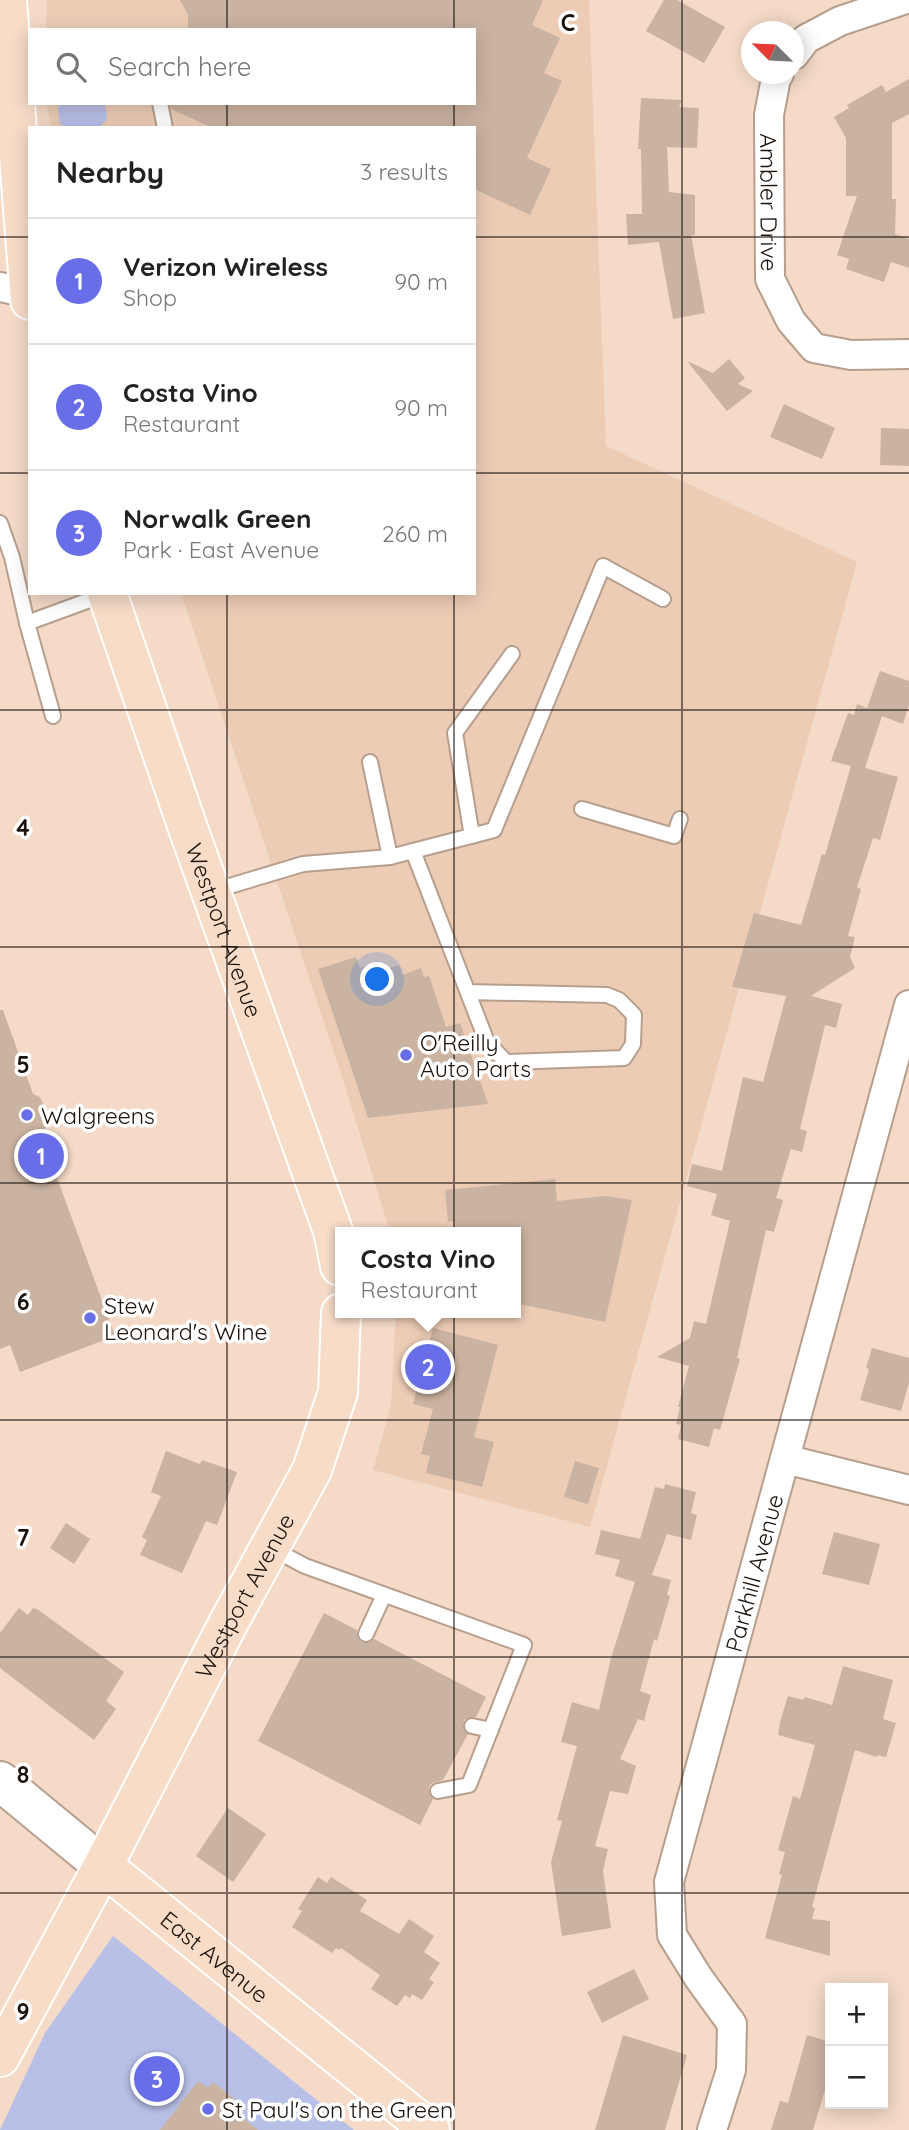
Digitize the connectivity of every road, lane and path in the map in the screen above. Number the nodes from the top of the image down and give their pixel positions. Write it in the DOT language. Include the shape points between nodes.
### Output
graph roads {
  1 [pos="903,0"];
  2 [pos="5,8"];
  3 [pos="804,41"];
  4 [pos="775,84"];
  5 [pos="160,105"];
  6 [pos="165,126"];
  7 [pos="22,293"];
  8 [pos="909,354"];
  9 [pos="0,523"];
  10 [pos="6,560"];
  11 [pos="102,595"];
  12 [pos="108,595"];
  13 [pos="663,599"];
  14 [pos="27,623"];
  15 [pos="512,654"];
  16 [pos="54,716"];
  17 [pos="370,762"];
  18 [pos="582,809"];
  19 [pos="680,819"];
  20 [pos="472,836"];
  21 [pos="413,851"];
  22 [pos="390,857"];
  23 [pos="212,892"];
  24 [pos="468,992"];
  25 [pos="909,1005"];
  26 [pos="335,1240"];
  27 [pos="341,1318"];
  28 [pos="785,1458"];
  29 [pos="909,1490"];
  30 [pos="270,1547"];
  31 [pos="384,1595"];
  32 [pos="366,1634"];
  33 [pos="472,1726"];
  34 [pos="491,1730"];
  35 [pos="0,1781"];
  36 [pos="438,1791"];
  37 [pos="103,1866"];
  38 [pos="0,2057"];
  39 [pos="430,2130"];
  40 [pos="712,2130"];
  1 -- 3 [label="street" via="840,22"];
  2 -- 7 [label="main road"];
  4 -- 8 [label="street, Ambler Drive" via="769,115 770,279 791,321 814,348 851,355"];
  5 -- 6 [label="lane"];
  9 -- 10 [label="lane"];
  10 -- 14 [label="lane"];
  11 -- 14 [label="lane"];
  12 -- 23 [label="main road, Westport Avenue"];
  13 -- 20 [label="lane" via="603,566 494,830"];
  14 -- 16 [label="lane"];
  15 -- 20 [label="lane" via="455,733"];
  17 -- 22 [label="lane"];
  18 -- 19 [label="lane" via="674,836"];
  20 -- 21 [label="lane"];
  21 -- 22 [label="lane"];
  21 -- 24 [label="lane"];
  22 -- 23 [label="lane" via="303,864"];
  23 -- 26 [label="main road, Westport Avenue"];
  24 -- 24 [label="lane" via="486,1042 506,1062 624,1058 633,1044 634,1015 620,1000 607,995"];
  25 -- 28 [label="street, Parkhill Avenue"];
  27 -- 30 [label="main road, Westport Avenue" via="338,1392 312,1470"];
  28 -- 29 [label="street"];
  28 -- 40 [label="street, Parkhill Avenue" via="669,1882 672,1935 732,2024 731,2070"];
  30 -- 31 [label="lane" via="305,1566"];
  30 -- 37 [label="main road, Westport Avenue"];
  31 -- 32 [label="lane"];
  31 -- 34 [label="lane" via="524,1645"];
  33 -- 34 [label="lane"];
  34 -- 36 [label="lane" via="469,1785"];
  35 -- 37 [label="main road, East Avenue"];
  37 -- 38 [label="main road, Westport Avenue"];
  37 -- 39 [label="main road, East Avenue"];
}
